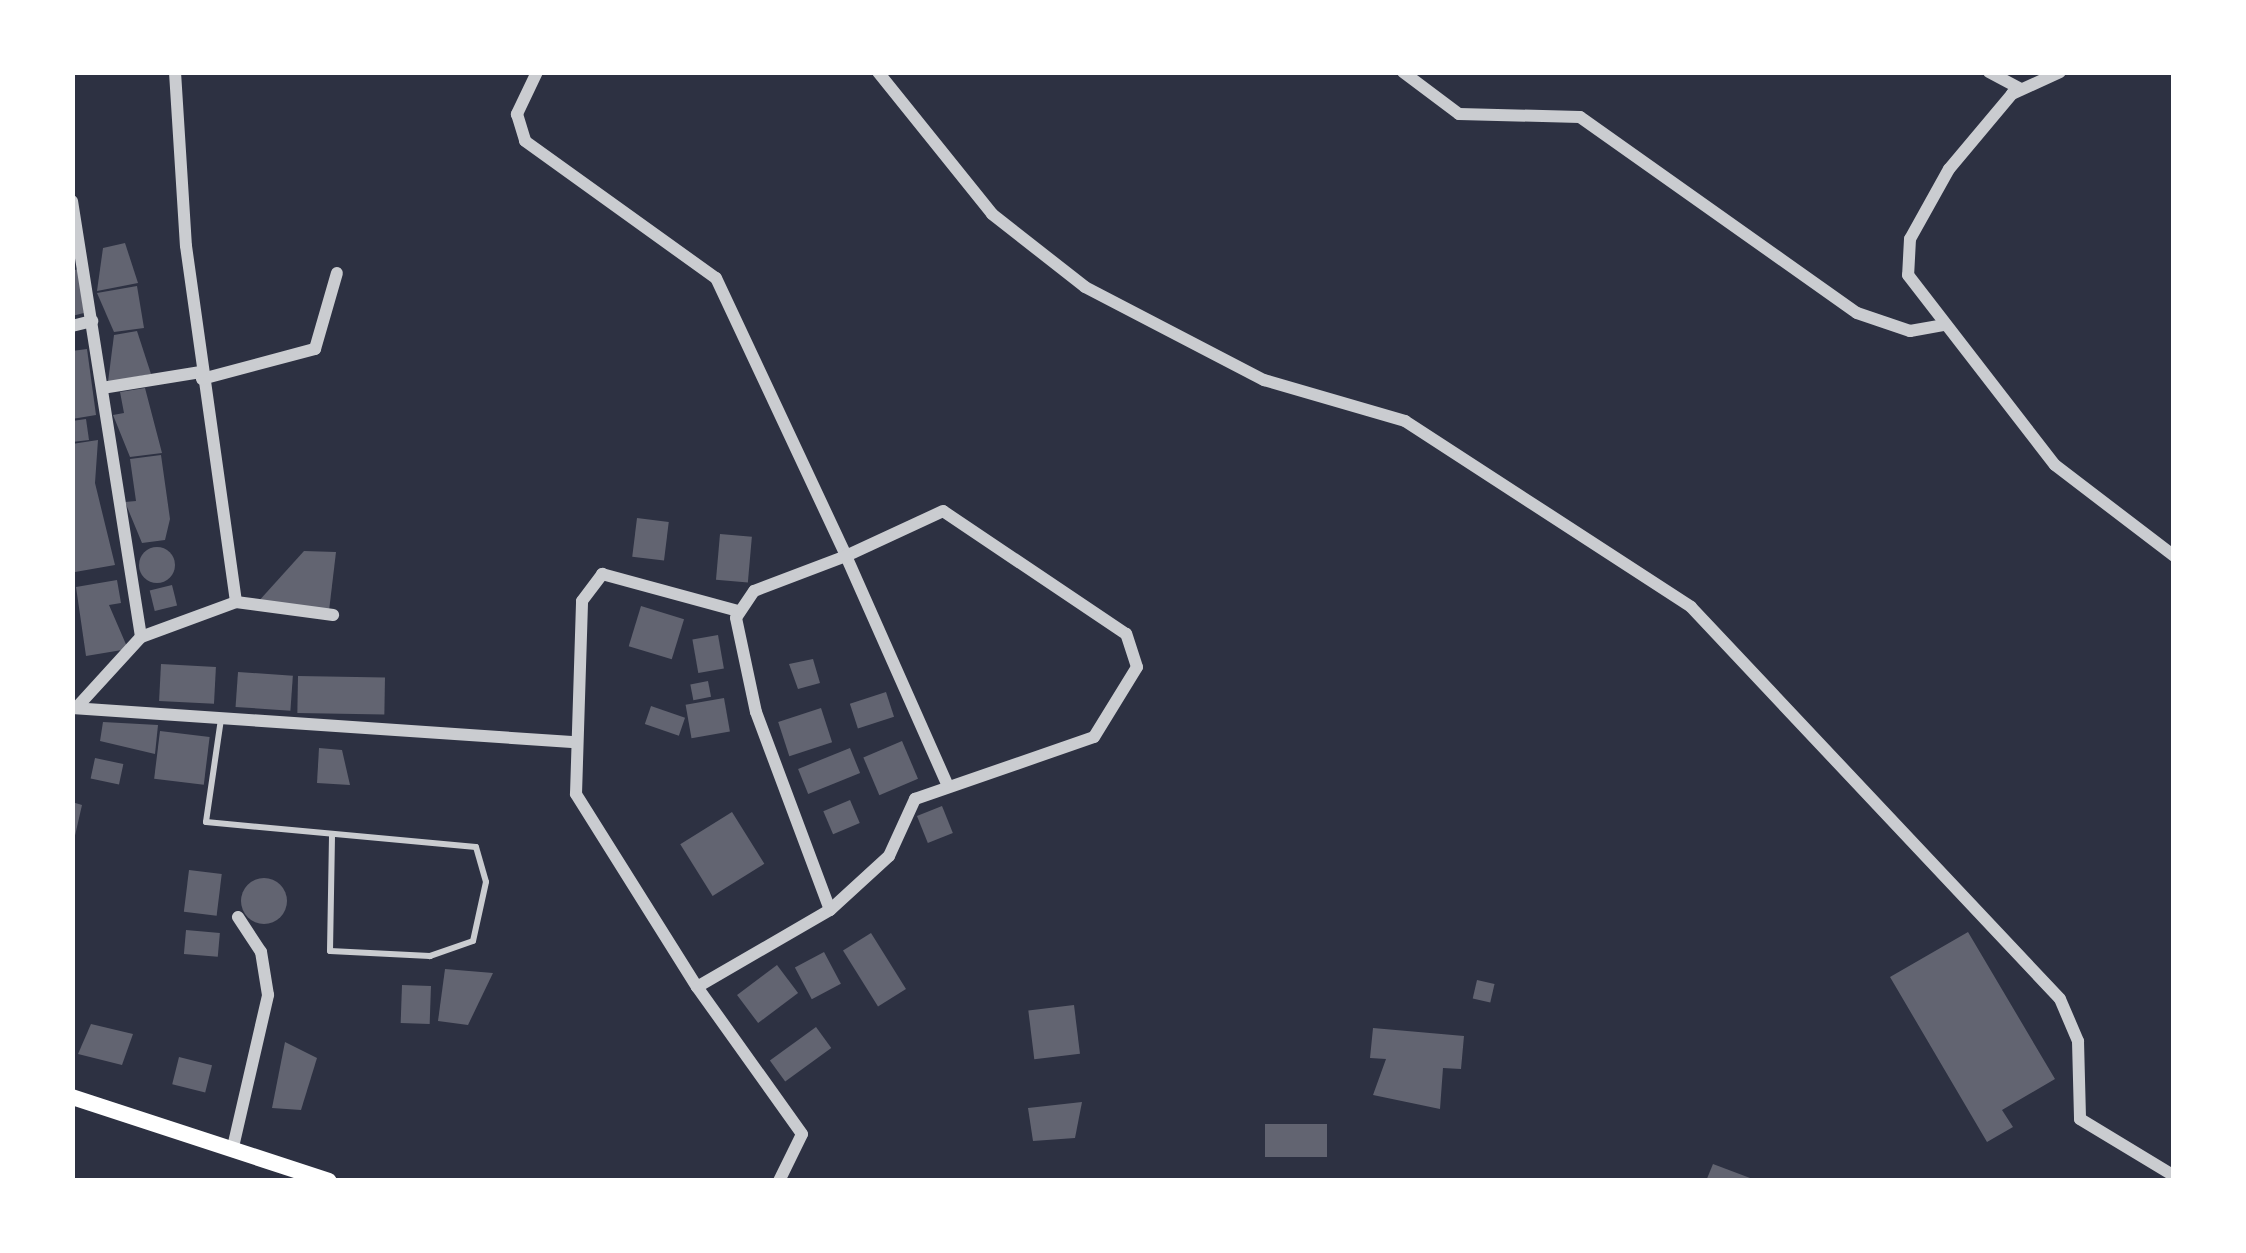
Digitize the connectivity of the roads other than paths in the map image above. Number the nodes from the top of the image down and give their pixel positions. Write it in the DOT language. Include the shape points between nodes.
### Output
graph roads {
  1 [pos="175,72"];
  2 [pos="537,72"];
  3 [pos="878,72"];
  4 [pos="1402,72"];
  5 [pos="1988,72"];
  6 [pos="2060,72"];
  7 [pos="2019,88"];
  8 [pos="72,201"];
  9 [pos="75,222"];
  10 [pos="337,273"];
  11 [pos="92,320"];
  12 [pos="1944,325"];
  13 [pos="72,326"];
  14 [pos="202,376"];
  15 [pos="102,388"];
  16 [pos="846,556"];
  17 [pos="2174,556"];
  18 [pos="236,602"];
  19 [pos="738,611"];
  20 [pos="333,615"];
  21 [pos="141,637"];
  22 [pos="74,708"];
  23 [pos="221,719"];
  24 [pos="572,742"];
  25 [pos="948,786"];
  26 [pos="332,836"];
  27 [pos="830,910"];
  28 [pos="238,917"];
  29 [pos="697,987"];
  30 [pos="72,1097"];
  31 [pos="233,1147"];
  32 [pos="2174,1176"];
  33 [pos="329,1181"];
  34 [pos="779,1181"];
  1 -- 14 [label="street"];
  2 -- 16 [label="street" via="518,114 521,135 716,278"];
  3 -- 32 [label="street" via="992,214 1085,287 1264,380 1405,421 1691,607 2060,999 2078,1041 2080,1120"];
  4 -- 12 [label="street" via="1459,114 1580,117 1857,313 1910,331"];
  5 -- 7 [label="street"];
  6 -- 7 [label="street"];
  7 -- 12 [label="street" via="1949,169 1910,239 1908,275"];
  8 -- 9 [label="street"];
  9 -- 11 [label="street"];
  10 -- 14 [label="street" via="315,349"];
  11 -- 13 [label="street"];
  11 -- 15 [label="street"];
  12 -- 17 [label="street" via="2055,465"];
  14 -- 15 [label="street"];
  14 -- 18 [label="street"];
  15 -- 21 [label="street"];
  16 -- 19 [label="street" via="754,591"];
  16 -- 25 [label="street"];
  16 -- 25 [label="street" via="947,511 1138,649 1094,737"];
  18 -- 20 [label="street"];
  18 -- 21 [label="street"];
  19 -- 24 [label="street" via="588,579"];
  19 -- 27 [label="street" via="756,712"];
  21 -- 22 [label="street"];
  22 -- 23 [label="street"];
  23 -- 24 [label="street"];
  23 -- 26 [label="lane" via="206,822"];
  24 -- 29 [label="street" via="582,812"];
  25 -- 27 [label="street" via="907,805 898,839"];
  26 -- 26 [label="lane" via="476,847 486,882 473,941 430,956 330,951"];
  27 -- 29 [label="street"];
  28 -- 31 [label="street" via="261,952 268,995"];
  29 -- 34 [label="street" via="802,1134"];
  30 -- 31 [label="main road"];
  31 -- 33 [label="main road"];
}
